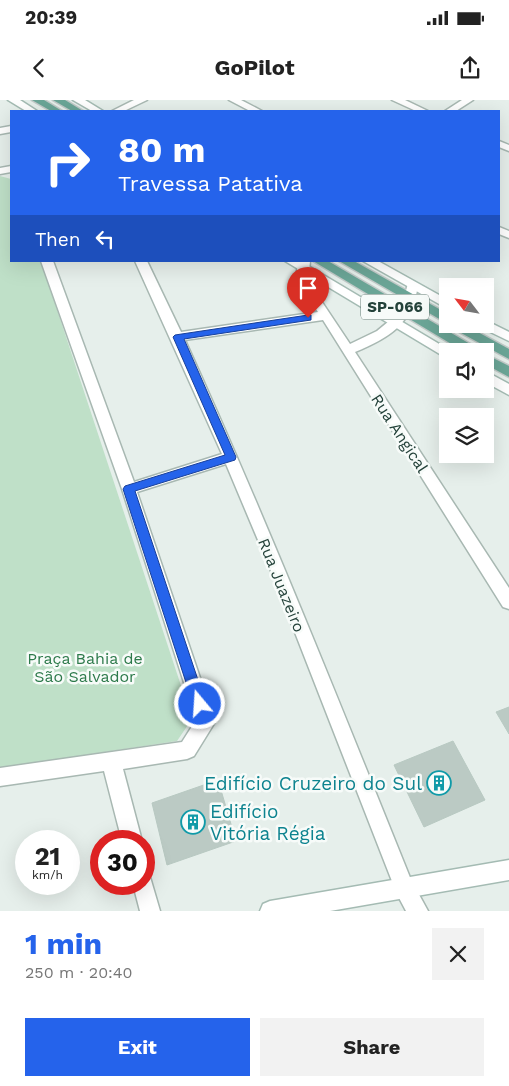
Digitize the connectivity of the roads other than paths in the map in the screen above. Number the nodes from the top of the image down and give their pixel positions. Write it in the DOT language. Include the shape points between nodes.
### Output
graph roads {
  1 [pos="13,100"];
  2 [pos="37,100"];
  3 [pos="58,100"];
  4 [pos="78,100"];
  5 [pos="142,100"];
  6 [pos="234,100"];
  7 [pos="397,100"];
  8 [pos="468,100"];
  9 [pos="30,110"];
  10 [pos="55,110"];
  11 [pos="76,110"];
  12 [pos="96,110"];
  13 [pos="119,110"];
  14 [pos="255,110"];
  15 [pos="421,110"];
  16 [pos="452,110"];
  17 [pos="46,262"];
  18 [pos="141,262"];
  19 [pos="320,262"];
  20 [pos="347,262"];
  21 [pos="371,262"];
  22 [pos="304,265"];
  23 [pos="412,286"];
  24 [pos="411,300"];
  25 [pos="439,300"];
  26 [pos="405,313"];
  27 [pos="326,315"];
  28 [pos="439,315"];
  29 [pos="396,325"];
  30 [pos="494,329"];
  31 [pos="470,333"];
  32 [pos="178,337"];
  33 [pos="509,337"];
  34 [pos="458,343"];
  35 [pos="439,349"];
  36 [pos="347,350"];
  37 [pos="509,355"];
  38 [pos="494,363"];
  39 [pos="509,372"];
  40 [pos="494,381"];
  41 [pos="509,390"];
  42 [pos="231,457"];
  43 [pos="129,489"];
  44 [pos="509,602"];
  45 [pos="111,760"];
  46 [pos="0,777"];
  47 [pos="129,830"];
  48 [pos="509,870"];
  49 [pos="404,887"];
  50 [pos="146,895"];
  51 [pos="150,911"];
  52 [pos="270,911"];
  53 [pos="418,911"];
  1 -- 9 [label="street"];
  2 -- 10 [label="main road"];
  3 -- 11 [label="main road"];
  4 -- 12 [label="street"];
  5 -- 13 [label="street"];
  6 -- 14 [label="street"];
  7 -- 15 [label="street"];
  8 -- 16 [label="street"];
  17 -- 43 [label="street"];
  18 -- 32 [label="street, Rua Juazeiro"];
  19 -- 26 [label="main road, SP-066"];
  20 -- 24 [label="main road, SP-066"];
  21 -- 23 [label="street"];
  22 -- 27 [label="street, Rua Angical" via="302,282"];
  22 -- 29 [label="street"];
  23 -- 24 [label="street"];
  23 -- 25 [label="street"];
  24 -- 26 [label="street"];
  24 -- 28 [label="main road, SP-066"];
  26 -- 29 [label="street"];
  26 -- 34 [label="main road, SP-066"];
  27 -- 32 [label="street"];
  27 -- 36 [label="street, Rua Angical"];
  29 -- 35 [label="street"];
  29 -- 36 [label="street" via="374,340"];
  30 -- 33 [label="street"];
  31 -- 37 [label="main road"];
  32 -- 42 [label="street, Rua Juazeiro"];
  36 -- 44 [label="street, Rua Angical"];
  38 -- 39 [label="main road"];
  40 -- 41 [label="street"];
  42 -- 43 [label="street"];
  42 -- 49 [label="street, Rua Juazeiro"];
  43 -- 45 [label="street" via="206,722 187,750"];
  45 -- 46 [label="street"];
  45 -- 47 [label="street"];
  48 -- 49 [label="street"];
  49 -- 52 [label="street"];
  49 -- 53 [label="street, Rua Juazeiro"];
  50 -- 51 [label="street"];
}
